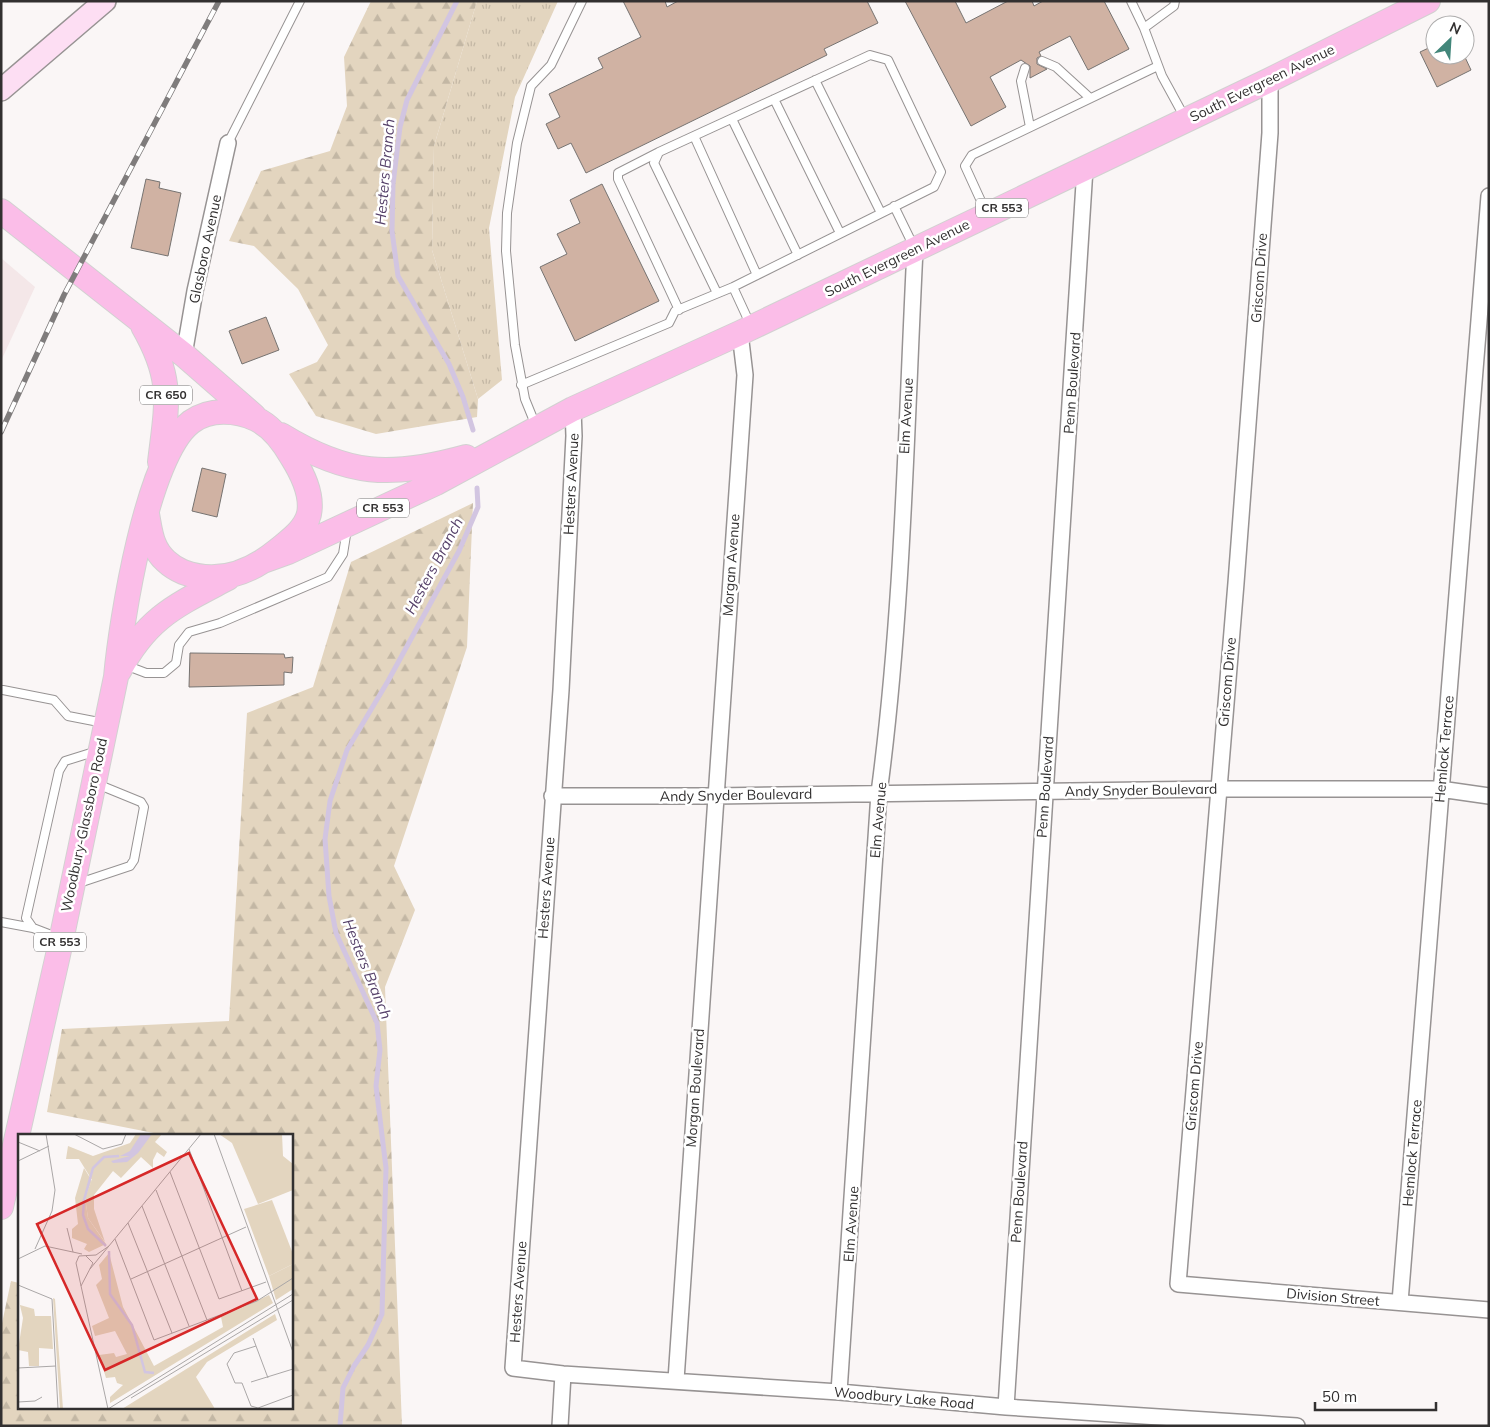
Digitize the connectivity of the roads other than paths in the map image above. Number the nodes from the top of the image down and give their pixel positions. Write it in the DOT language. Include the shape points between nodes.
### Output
graph roads {
  1 [pos="105,1"];
  2 [pos="300,1"];
  3 [pos="582,1"];
  4 [pos="1131,1"];
  5 [pos="1175,1"];
  6 [pos="1428,1"];
  7 [pos="1144,28"];
  8 [pos="1042,61"];
  9 [pos="1158,66"];
  10 [pos="1025,68"];
  11 [pos="815,80"];
  12 [pos="1270,80"];
  13 [pos="1,90"];
  14 [pos="1090,98"];
  15 [pos="774,99"];
  16 [pos="732,119"];
  17 [pos="1186,120"];
  18 [pos="1030,127"];
  19 [pos="694,136"];
  20 [pos="228,143"];
  21 [pos="658,152"];
  22 [pos="1085,168"];
  23 [pos="1489,196"];
  24 [pos="894,206"];
  25 [pos="2,211"];
  26 [pos="881,213"];
  27 [pos="987,214"];
  28 [pos="840,234"];
  29 [pos="914,249"];
  30 [pos="798,255"];
  31 [pos="757,275"];
  32 [pos="733,287"];
  33 [pos="717,293"];
  34 [pos="679,310"];
  35 [pos="137,317"];
  36 [pos="746,330"];
  37 [pos="184,355"];
  38 [pos="521,385"];
  39 [pos="573,409"];
  40 [pos="264,424"];
  41 [pos="537,428"];
  42 [pos="500,447"];
  43 [pos="158,478"];
  44 [pos="147,514"];
  45 [pos="347,524"];
  46 [pos="263,561"];
  47 [pos="240,572"];
  48 [pos="119,670"];
  49 [pos="3,690"];
  50 [pos="106,723"];
  51 [pos="99,751"];
  52 [pos="93,782"];
  53 [pos="1217,789"];
  54 [pos="1440,789"];
  55 [pos="1044,791"];
  56 [pos="879,793"];
  57 [pos="552,796"];
  58 [pos="715,796"];
  59 [pos="1489,796"];
  60 [pos="72,885"];
  61 [pos="1,922"];
  62 [pos="33,928"];
  63 [pos="61,939"];
  64 [pos="1,1207"];
  65 [pos="1178,1284"];
  66 [pos="1400,1302"];
  67 [pos="1489,1310"];
  68 [pos="512,1368"];
  69 [pos="563,1374"];
  70 [pos="676,1380"];
  71 [pos="840,1392"];
  72 [pos="1006,1407"];
  73 [pos="560,1426"];
  74 [pos="1296,1426"];
  1 -- 13 [label="street"];
  2 -- 20 [label="lane"];
  3 -- 38 [label="lane" via="551,65 531,86 517,143 507,213 506,251 514,345"];
  4 -- 7 [label="lane"];
  5 -- 7 [label="lane" via="1174,6"];
  6 -- 12 [label="main road, South Evergreen Avenue / CR 553"];
  7 -- 9 [label="lane"];
  8 -- 14 [label="lane" via="1056,67"];
  9 -- 14 [label="lane"];
  9 -- 17 [label="lane"];
  10 -- 18 [label="lane" via="1021,81"];
  11 -- 15 [label="lane"];
  11 -- 24 [label="lane" via="870,55 888,60 941,172 934,187"];
  11 -- 26 [label="lane"];
  12 -- 17 [label="main road, South Evergreen Avenue / CR 553"];
  12 -- 53 [label="street, Griscom Drive" via="1267,173"];
  14 -- 18 [label="lane"];
  15 -- 16 [label="lane"];
  15 -- 28 [label="lane"];
  16 -- 19 [label="lane"];
  16 -- 30 [label="lane"];
  17 -- 22 [label="main road, South Evergreen Avenue / CR 553"];
  18 -- 27 [label="lane" via="966,161 967,171"];
  19 -- 21 [label="lane"];
  19 -- 31 [label="lane"];
  20 -- 37 [label="street, Glasboro Avenue"];
  21 -- 33 [label="lane" via="654,163"];
  21 -- 34 [label="lane" via="618,173 618,180"];
  22 -- 27 [label="main road, South Evergreen Avenue / CR 553"];
  22 -- 55 [label="street, Penn Boulevard"];
  23 -- 54 [label="street, Hemlock Terrace"];
  24 -- 26 [label="lane"];
  24 -- 29 [label="lane"];
  25 -- 35 [label="main road, South Evergreen Avenue / CR 650"];
  26 -- 28 [label="lane"];
  27 -- 29 [label="main road, South Evergreen Avenue / CR 553"];
  28 -- 30 [label="lane"];
  29 -- 36 [label="main road, South Evergreen Avenue / CR 553"];
  29 -- 56 [label="street, Elm Avenue" via="897,603 889,722"];
  30 -- 31 [label="lane"];
  31 -- 32 [label="lane"];
  32 -- 33 [label="lane"];
  32 -- 36 [label="lane"];
  33 -- 34 [label="lane"];
  34 -- 38 [label="lane" via="675,311 669,323"];
  35 -- 37 [label="main road, South Evergreen Avenue / CR 650"];
  35 -- 43 [label="main road, South Evergreen Avenue / CR 650" via="155,350 167,383"];
  36 -- 39 [label="main road, South Evergreen Avenue / CR 553"];
  36 -- 58 [label="street, Morgan Avenue"];
  37 -- 40 [label="main road, South Evergreen Avenue / CR 650"];
  38 -- 41 [label="lane"];
  39 -- 41 [label="main road, South Evergreen Avenue / CR 553"];
  39 -- 57 [label="street, Hesters Avenue" via="561,690"];
  40 -- 42 [label="main road, South Evergreen Avenue / CR 553" via="325,459 385,471 444,463"];
  40 -- 43 [label="main road" via="235,412 203,416 191,422 176,441"];
  40 -- 46 [label="main road" via="297,464 310,504 305,524 297,534"];
  41 -- 42 [label="main road, South Evergreen Avenue / CR 553"];
  42 -- 45 [label="main road, South Evergreen Avenue / CR 553" via="436,483"];
  43 -- 44 [label="main road"];
  44 -- 47 [label="main road" via="154,544 166,561 177,569 210,579"];
  44 -- 48 [label="main road, Woodbury-Glassboro Road / CR 553" via="119,637"];
  45 -- 46 [label="main road, South Evergreen Avenue / CR 553"];
  45 -- 48 [label="lane" via="343,554 328,577 220,623 189,632 179,645 176,662 164,673"];
  46 -- 47 [label="main road"];
  47 -- 48 [label="main road, Woodbury-Glassboro Road / CR 553" via="169,609 150,625"];
  48 -- 50 [label="main road, Woodbury-Glassboro Road / CR 553"];
  49 -- 50 [label="lane" via="54,700 68,716"];
  50 -- 51 [label="main road, Woodbury-Glassboro Road / CR 553"];
  51 -- 52 [label="main road, Woodbury-Glassboro Road / CR 553"];
  51 -- 62 [label="lane" via="65,761 59,771 26,918"];
  52 -- 60 [label="main road, Woodbury-Glassboro Road / CR 553"];
  52 -- 60 [label="lane" via="141,802 144,807 134,860 130,866"];
  53 -- 54 [label="street, Andy Snyder Boulevard"];
  53 -- 55 [label="street, Andy Snyder Boulevard"];
  53 -- 65 [label="street, Griscom Drive"];
  54 -- 59 [label="street, Andy Snyder Boulevard"];
  54 -- 66 [label="street, Hemlock Terrace"];
  55 -- 56 [label="street, Andy Snyder Boulevard"];
  55 -- 72 [label="street, Penn Boulevard"];
  56 -- 58 [label="street, Andy Snyder Boulevard"];
  56 -- 71 [label="street, Elm Avenue"];
  57 -- 58 [label="street, Andy Snyder Boulevard"];
  57 -- 68 [label="street, Hesters Avenue"];
  58 -- 70 [label="street, Morgan Boulevard"];
  60 -- 63 [label="main road, Woodbury-Glassboro Road / CR 553"];
  61 -- 62 [label="lane"];
  62 -- 63 [label="lane"];
  63 -- 64 [label="main road, Woodbury-Glassboro Road / CR 553"];
  65 -- 66 [label="street, Division Street"];
  66 -- 67 [label="street, Division Street"];
  68 -- 69 [label="street, Woodbury Lake Road"];
  69 -- 70 [label="street, Woodbury Lake Road"];
  69 -- 73 [label="street"];
  70 -- 71 [label="street, Woodbury Lake Road"];
  71 -- 72 [label="street, Woodbury Lake Road"];
  72 -- 74 [label="street, Woodbury Lake Road"];
}
